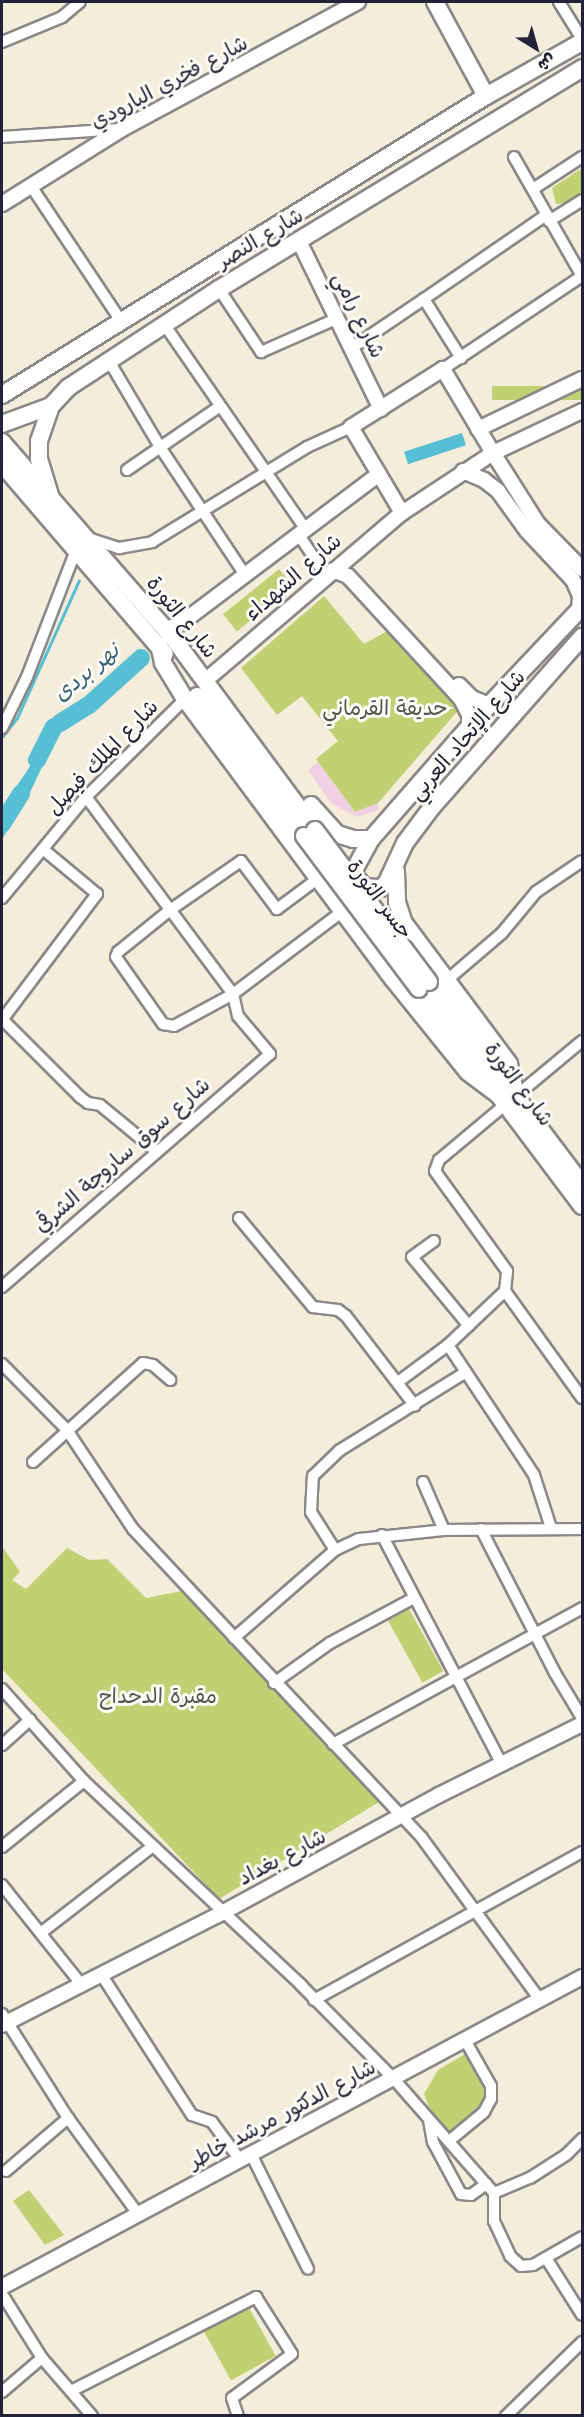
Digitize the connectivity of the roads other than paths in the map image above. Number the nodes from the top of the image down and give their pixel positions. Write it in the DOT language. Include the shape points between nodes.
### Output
graph roads {
  1 [pos="80,2"];
  2 [pos="358,2"];
  3 [pos="435,2"];
  4 [pos="559,2"];
  5 [pos="582,41"];
  6 [pos="2,42"];
  7 [pos="552,59"];
  8 [pos="582,68"];
  9 [pos="562,80"];
  10 [pos="486,96"];
  11 [pos="122,129"];
  12 [pos="2,137"];
  13 [pos="514,157"];
  14 [pos="582,157"];
  15 [pos="31,186"];
  16 [pos="533,189"];
  17 [pos="582,200"];
  18 [pos="2,204"];
  19 [pos="548,218"];
  20 [pos="298,241"];
  21 [pos="582,276"];
  22 [pos="219,289"];
  23 [pos="424,299"];
  24 [pos="125,318"];
  25 [pos="338,318"];
  26 [pos="164,324"];
  27 [pos="146,337"];
  28 [pos="353,347"];
  29 [pos="461,357"];
  30 [pos="109,361"];
  31 [pos="444,369"];
  32 [pos="582,379"];
  33 [pos="2,395"];
  34 [pos="51,406"];
  35 [pos="219,407"];
  36 [pos="381,409"];
  37 [pos="582,411"];
  38 [pos="5,421"];
  39 [pos="351,427"];
  40 [pos="478,429"];
  41 [pos="2,442"];
  42 [pos="160,447"];
  43 [pos="493,453"];
  44 [pos="2,464"];
  45 [pos="127,470"];
  46 [pos="463,471"];
  47 [pos="267,472"];
  48 [pos="379,474"];
  49 [pos="51,498"];
  50 [pos="203,512"];
  51 [pos="402,513"];
  52 [pos="302,532"];
  53 [pos="81,544"];
  54 [pos="355,552"];
  55 [pos="582,569"];
  56 [pos="330,573"];
  57 [pos="245,575"];
  58 [pos="581,609"];
  59 [pos="408,635"];
  60 [pos="582,637"];
  61 [pos="166,638"];
  62 [pos="212,675"];
  63 [pos="185,699"];
  64 [pos="489,705"];
  65 [pos="469,727"];
  66 [pos="2,728"];
  67 [pos="86,797"];
  68 [pos="311,835"];
  69 [pos="371,839"];
  70 [pos="44,850"];
  71 [pos="582,861"];
  72 [pos="352,868"];
  73 [pos="396,870"];
  74 [pos="320,877"];
  75 [pos="2,898"];
  76 [pos="170,910"];
  77 [pos="344,910"];
  78 [pos="404,923"];
  79 [pos="372,950"];
  80 [pos="430,962"];
  81 [pos="432,984"];
  82 [pos="400,989"];
  83 [pos="233,994"];
  84 [pos="2,1020"];
  85 [pos="579,1045"];
  86 [pos="582,1060"];
  87 [pos="508,1099"];
  88 [pos="156,1152"];
  89 [pos="582,1182"];
  90 [pos="582,1206"];
  91 [pos="239,1218"];
  92 [pos="434,1241"];
  93 [pos="2,1287"];
  94 [pos="505,1291"];
  95 [pos="468,1326"];
  96 [pos="448,1346"];
  97 [pos="2,1364"];
  98 [pos="466,1372"];
  99 [pos="170,1380"];
  100 [pos="398,1382"];
  101 [pos="582,1398"];
  102 [pos="415,1407"];
  103 [pos="67,1430"];
  104 [pos="33,1462"];
  105 [pos="423,1482"];
  106 [pos="551,1528"];
  107 [pos="481,1529"];
  108 [pos="582,1529"];
  109 [pos="444,1530"];
  110 [pos="382,1535"];
  111 [pos="334,1550"];
  112 [pos="414,1598"];
  113 [pos="582,1608"];
  114 [pos="535,1634"];
  115 [pos="234,1638"];
  116 [pos="454,1677"];
  117 [pos="274,1683"];
  118 [pos="2,1689"];
  119 [pos="582,1718"];
  120 [pos="30,1720"];
  121 [pos="582,1724"];
  122 [pos="333,1744"];
  123 [pos="2,1745"];
  124 [pos="501,1763"];
  125 [pos="84,1781"];
  126 [pos="403,1816"];
  127 [pos="153,1846"];
  128 [pos="2,1847"];
  129 [pos="582,1852"];
  130 [pos="2,1885"];
  131 [pos="477,1907"];
  132 [pos="224,1912"];
  133 [pos="42,1932"];
  134 [pos="101,1974"];
  135 [pos="582,1977"];
  136 [pos="81,1984"];
  137 [pos="314,2000"];
  138 [pos="540,2000"];
  139 [pos="4,2020"];
  140 [pos="465,2040"];
  141 [pos="393,2078"];
  142 [pos="68,2118"];
  143 [pos="429,2120"];
  144 [pos="582,2139"];
  145 [pos="448,2141"];
  146 [pos="245,2157"];
  147 [pos="6,2171"];
  148 [pos="486,2184"];
  149 [pos="494,2193"];
  150 [pos="138,2214"];
  151 [pos="582,2236"];
  152 [pos="546,2258"];
  153 [pos="308,2269"];
  154 [pos="2,2287"];
  155 [pos="2,2294"];
  156 [pos="582,2315"];
  157 [pos="582,2342"];
  158 [pos="42,2358"];
  159 [pos="71,2391"];
  160 [pos="2,2392"];
  161 [pos="92,2415"];
  162 [pos="238,2415"];
  163 [pos="506,2415"];
  1 -- 6 [label="street" via="62,17"];
  2 -- 11 [label="main road, شارع فخري البارودي"];
  3 -- 10 [label="highway"];
  4 -- 5 [label="street"];
  5 -- 7 [label="highway, شارع النصر"];
  7 -- 9 [label="highway" via="560,65"];
  7 -- 10 [label="highway, شارع النصر"];
  8 -- 9 [label="highway, شارع النصر"];
  9 -- 20 [label="highway, شارع النصر"];
  10 -- 24 [label="highway, شارع النصر"];
  11 -- 12 [label="street"];
  11 -- 15 [label="main road, شارع فخري البارودي"];
  13 -- 16 [label="street"];
  14 -- 16 [label="street"];
  15 -- 18 [label="main road, شارع فخري البارودي"];
  15 -- 24 [label="street"];
  16 -- 19 [label="street"];
  17 -- 19 [label="street"];
  19 -- 21 [label="street"];
  19 -- 23 [label="street"];
  20 -- 22 [label="highway, شارع النصر"];
  20 -- 25 [label="main road, شارع رامي"];
  21 -- 29 [label="street"];
  22 -- 25 [label="street" via="261,352"];
  22 -- 26 [label="highway, شارع النصر"];
  23 -- 28 [label="street"];
  23 -- 29 [label="street"];
  24 -- 27 [label="highway" via="131,331"];
  24 -- 33 [label="highway, شارع النصر"];
  25 -- 28 [label="main road, شارع رامي"];
  26 -- 27 [label="highway, شارع النصر"];
  26 -- 35 [label="street"];
  27 -- 30 [label="highway, شارع النصر"];
  28 -- 36 [label="main road, شارع رامي"];
  29 -- 31 [label="street"];
  30 -- 34 [label="highway, شارع النصر" via="69,387"];
  30 -- 42 [label="street"];
  31 -- 36 [label="main road"];
  31 -- 40 [label="main road"];
  32 -- 40 [label="main road"];
  34 -- 38 [label="highway"];
  34 -- 49 [label="highway, شارع النصر" via="39,441 39,459"];
  35 -- 42 [label="street"];
  35 -- 47 [label="street"];
  36 -- 39 [label="main road"];
  37 -- 43 [label="main road, شارع الشهداء"];
  39 -- 47 [label="street"];
  39 -- 48 [label="main road"];
  40 -- 43 [label="main road"];
  41 -- 49 [label="highway, شارع الثورة"];
  42 -- 45 [label="street"];
  42 -- 50 [label="street"];
  43 -- 46 [label="main road, شارع الشهداء"];
  43 -- 55 [label="main road" via="538,524"];
  44 -- 53 [label="highway, شارع الثورة"];
  46 -- 51 [label="main road, شارع الشهداء"];
  46 -- 58 [label="main road" via="498,491 527,531 573,579"];
  47 -- 50 [label="street"];
  47 -- 52 [label="street"];
  48 -- 51 [label="main road"];
  48 -- 52 [label="main road"];
  49 -- 53 [label="highway, شارع الثورة"];
  50 -- 53 [label="street" via="136,547"];
  50 -- 57 [label="street"];
  51 -- 54 [label="main road, شارع الشهداء"];
  52 -- 56 [label="street"];
  52 -- 57 [label="main road"];
  53 -- 61 [label="highway, شارع الثورة"];
  53 -- 66 [label="street"];
  54 -- 56 [label="main road, شارع الشهداء"];
  54 -- 59 [label="main road" via="356,571"];
  56 -- 59 [label="main road" via="348,576"];
  56 -- 62 [label="main road, شارع الشهداء"];
  57 -- 61 [label="main road"];
  58 -- 64 [label="highway, شارع الإتحاد العربي"];
  59 -- 64 [label="main road" via="466,693"];
  59 -- 65 [label="main road" via="464,704"];
  60 -- 73 [label="highway, شارع الإتحاد العربي" via="432,807 405,843"];
  61 -- 62 [label="highway" via="191,649"];
  61 -- 63 [label="highway" via="163,663"];
  61 -- 68 [label="highway, شارع الثورة"];
  62 -- 68 [label="highway"];
  63 -- 67 [label="street, شارع الملك فيصل"];
  63 -- 68 [label="highway"];
  64 -- 65 [label="highway, شارع الإتحاد العربي"];
  65 -- 69 [label="highway, شارع الإتحاد العربي"];
  67 -- 70 [label="street, شارع الملك فيصل"];
  67 -- 76 [label="street"];
  68 -- 69 [label="highway"];
  68 -- 74 [label="highway"];
  68 -- 81 [label="highway, جسر الثورة, bridge"];
  69 -- 72 [label="highway, شارع الإتحاد العربي"];
  70 -- 75 [label="street, شارع الملك فيصل"];
  70 -- 84 [label="street" via="97,894"];
  71 -- 81 [label="street" via="536,892 502,933"];
  72 -- 73 [label="highway" via="357,882 372,889 387,884"];
  72 -- 77 [label="highway, شارع الإتحاد العربي" via="343,898"];
  73 -- 78 [label="highway" via="397,902"];
  74 -- 76 [label="street" via="277,909 241,861"];
  74 -- 77 [label="highway"];
  76 -- 83 [label="street"];
  76 -- 83 [label="street" via="116,957 163,1024 174,1026"];
  77 -- 79 [label="highway"];
  77 -- 83 [label="street"];
  78 -- 79 [label="highway" via="393,942"];
  78 -- 80 [label="highway"];
  79 -- 82 [label="highway"];
  80 -- 81 [label="highway"];
  80 -- 82 [label="highway" via="411,966"];
  81 -- 87 [label="highway, شارع الثورة"];
  81 -- 87 [label="highway" via="513,1071"];
  82 -- 87 [label="highway" via="468,1072"];
  83 -- 88 [label="street, شارع سوق ساروجة الشرقي" via="238,1016 270,1054"];
  84 -- 88 [label="street" via="80,1097 100,1105"];
  85 -- 86 [label="street"];
  85 -- 87 [label="street"];
  87 -- 89 [label="highway, شارع الثورة"];
  87 -- 90 [label="highway, شارع الثورة"];
  87 -- 94 [label="street" via="439,1160 435,1171 507,1271"];
  88 -- 93 [label="street, شارع سوق ساروجة الشرقي"];
  91 -- 100 [label="street" via="313,1307 338,1310 346,1316"];
  92 -- 95 [label="street" via="412,1257"];
  94 -- 95 [label="street"];
  94 -- 101 [label="street"];
  95 -- 96 [label="street"];
  96 -- 98 [label="street"];
  96 -- 100 [label="street"];
  97 -- 103 [label="street"];
  98 -- 102 [label="street"];
  98 -- 106 [label="street" via="534,1475"];
  99 -- 103 [label="street" via="153,1365 143,1363"];
  100 -- 102 [label="street"];
  102 -- 111 [label="street" via="340,1450 313,1476 311,1512"];
  103 -- 104 [label="street"];
  103 -- 115 [label="street" via="133,1529"];
  105 -- 109 [label="street"];
  106 -- 107 [label="street"];
  106 -- 108 [label="street"];
  107 -- 109 [label="street"];
  107 -- 114 [label="street"];
  109 -- 110 [label="street"];
  110 -- 111 [label="street" via="359,1539"];
  110 -- 112 [label="street"];
  111 -- 115 [label="street"];
  112 -- 116 [label="street"];
  112 -- 117 [label="street" via="330,1643"];
  113 -- 114 [label="street"];
  114 -- 116 [label="street"];
  114 -- 119 [label="street"];
  115 -- 117 [label="street"];
  116 -- 122 [label="street"];
  116 -- 124 [label="street"];
  117 -- 122 [label="street"];
  118 -- 120 [label="street"];
  120 -- 123 [label="street"];
  120 -- 125 [label="street"];
  121 -- 124 [label="main road, شارع بغداد"];
  122 -- 126 [label="street"];
  124 -- 126 [label="main road, شارع بغداد"];
  125 -- 127 [label="street"];
  125 -- 128 [label="street"];
  126 -- 131 [label="street"];
  126 -- 132 [label="main road, شارع بغداد"];
  127 -- 132 [label="street"];
  127 -- 133 [label="street"];
  129 -- 131 [label="street"];
  130 -- 133 [label="street"];
  131 -- 137 [label="street"];
  131 -- 138 [label="street"];
  132 -- 134 [label="main road, شارع بغداد"];
  132 -- 137 [label="street"];
  133 -- 136 [label="street"];
  134 -- 136 [label="main road, شارع بغداد"];
  134 -- 146 [label="street" via="192,2115 212,2122"];
  135 -- 138 [label="main road, شارع الدكتور مرشد خاطر"];
  136 -- 139 [label="main road, شارع بغداد"];
  137 -- 141 [label="street"];
  138 -- 140 [label="main road, شارع الدكتور مرشد خاطر"];
  139 -- 142 [label="street"];
  140 -- 141 [label="main road, شارع الدكتور مرشد خاطر"];
  140 -- 145 [label="street" via="491,2086 491,2099 484,2112"];
  141 -- 143 [label="street"];
  141 -- 146 [label="main road, شارع الدكتور مرشد خاطر"];
  142 -- 147 [label="street"];
  142 -- 150 [label="street"];
  143 -- 145 [label="street"];
  143 -- 148 [label="street" via="433,2142 461,2194 471,2194"];
  144 -- 149 [label="street" via="557,2161"];
  145 -- 148 [label="street"];
  146 -- 150 [label="main road, شارع الدكتور مرشد خاطر"];
  146 -- 153 [label="street"];
  148 -- 149 [label="street"];
  149 -- 152 [label="street" via="494,2221 510,2256 521,2266"];
  150 -- 154 [label="main road, شارع الدكتور مرشد خاطر"];
  151 -- 152 [label="street"];
  152 -- 156 [label="street"];
  155 -- 158 [label="street"];
  157 -- 163 [label="street"];
  158 -- 159 [label="street"];
  158 -- 160 [label="street"];
  159 -- 161 [label="street"];
  159 -- 162 [label="street" via="256,2297 292,2354 232,2398"];
}
